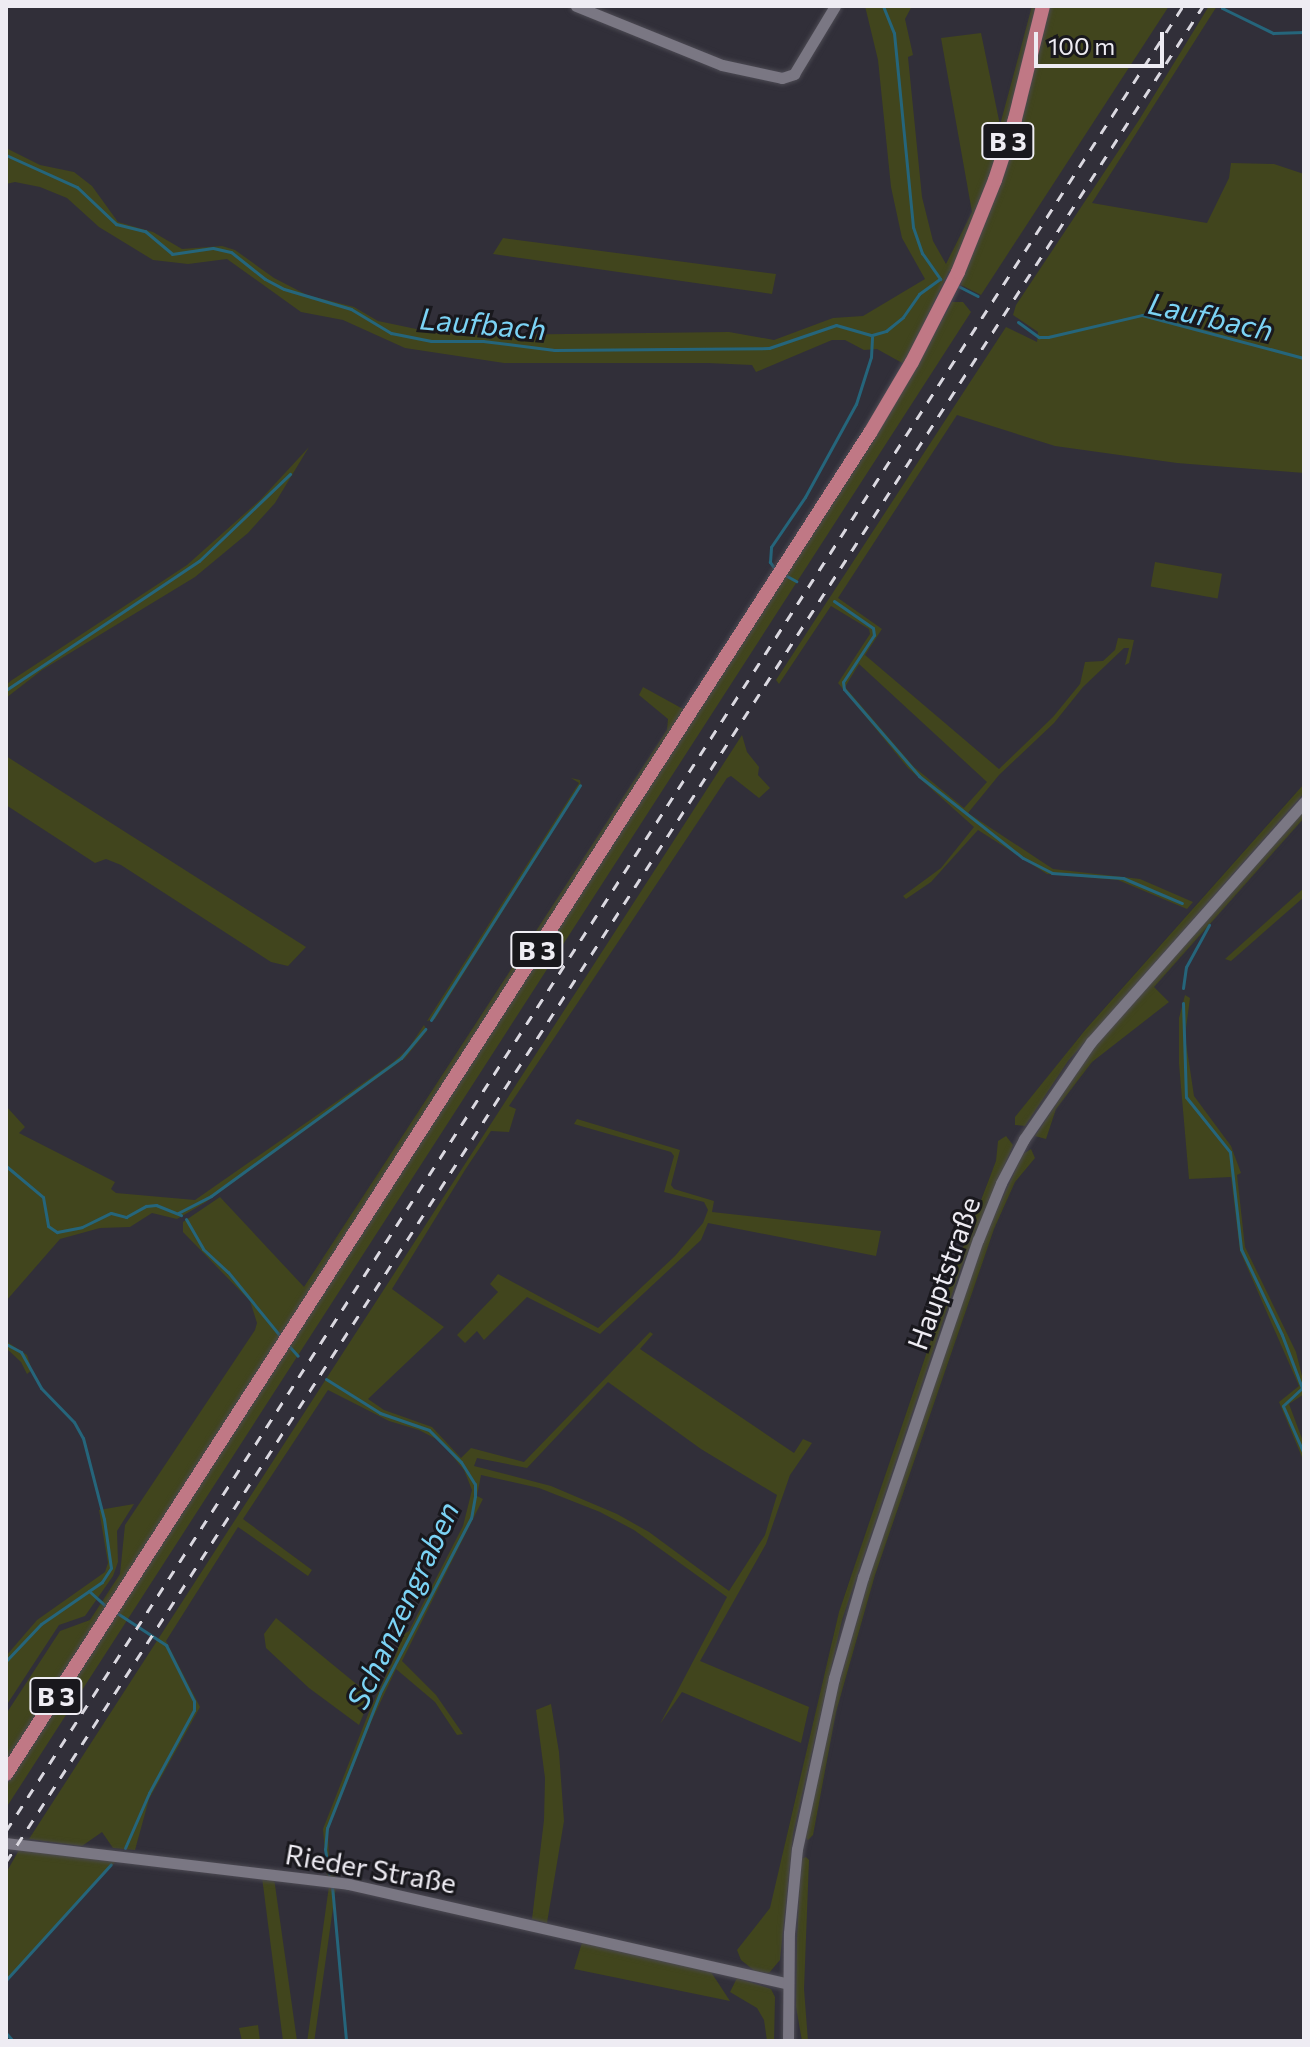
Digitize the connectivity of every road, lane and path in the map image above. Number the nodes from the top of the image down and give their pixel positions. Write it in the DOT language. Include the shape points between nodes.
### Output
graph roads {
  1 [pos="576,6"];
  2 [pos="835,6"];
  3 [pos="1043,6"];
  4 [pos="1304,802"];
  5 [pos="6,1774"];
  6 [pos="6,1843"];
  7 [pos="788,1984"];
  8 [pos="788,2041"];
  1 -- 2 [label="street" via="722,65 782,78 794,74"];
  3 -- 5 [label="main road, B 3" via="1015,119 958,272 862,446"];
  4 -- 7 [label="street, Hauptstraße" via="1091,1042 1024,1139 1001,1183 847,1629 797,1849"];
  6 -- 7 [label="street, Rieder Straße" via="349,1884"];
  7 -- 8 [label="street, Hauptstraße"];
}
